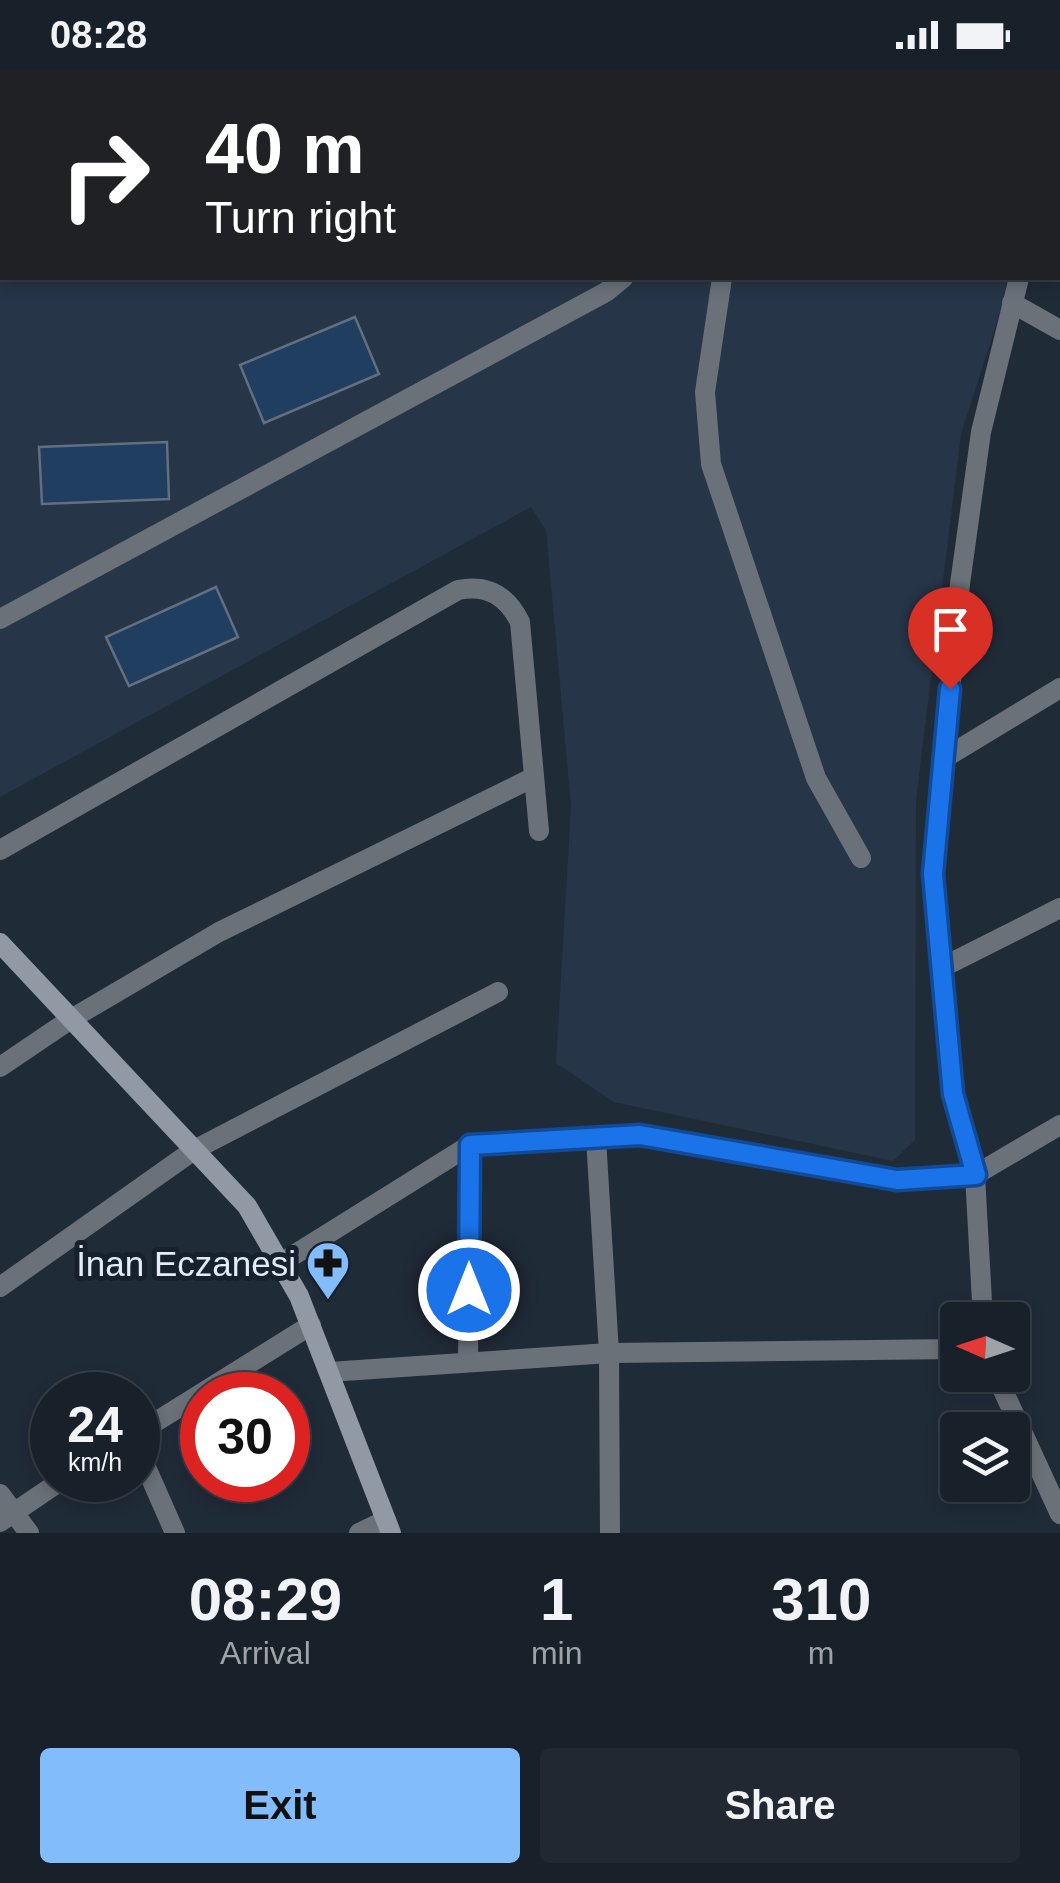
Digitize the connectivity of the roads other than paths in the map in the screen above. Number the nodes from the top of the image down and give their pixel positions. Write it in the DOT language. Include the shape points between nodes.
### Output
graph roads {
  1 [pos="621,280"];
  2 [pos="722,280"];
  3 [pos="1018,280"];
  4 [pos="1012,303"];
  5 [pos="1060,330"];
  6 [pos="0,620"];
  7 [pos="1060,688"];
  8 [pos="943,759"];
  9 [pos="534,777"];
  10 [pos="539,831"];
  11 [pos="0,850"];
  12 [pos="860,858"];
  13 [pos="1060,908"];
  14 [pos="0,942"];
  15 [pos="941,968"];
  16 [pos="498,992"];
  17 [pos="71,1019"];
  18 [pos="0,1067"];
  19 [pos="1060,1126"];
  20 [pos="596,1138"];
  21 [pos="470,1145"];
  22 [pos="194,1150"];
  23 [pos="976,1175"];
  24 [pos="280,1263"];
  25 [pos="0,1287"];
  26 [pos="982,1302"];
  27 [pos="311,1325"];
  28 [pos="940,1348"];
  29 [pos="610,1353"];
  30 [pos="468,1362"];
  31 [pos="329,1372"];
  32 [pos="1004,1392"];
  33 [pos="160,1419"];
  34 [pos="30,1496"];
  35 [pos="160,1499"];
  36 [pos="4,1509"];
  37 [pos="1060,1514"];
  38 [pos="389,1526"];
  39 [pos="29,1533"];
  40 [pos="175,1533"];
  41 [pos="359,1533"];
  42 [pos="610,1533"];
  1 -- 6 [label="street"];
  2 -- 12 [label="street" via="704,392 711,464 816,778"];
  3 -- 4 [label="street"];
  4 -- 5 [label="street"];
  4 -- 8 [label="street" via="981,432"];
  7 -- 8 [label="street"];
  8 -- 15 [label="street" via="933,874"];
  9 -- 10 [label="street"];
  9 -- 11 [label="street" via="520,622 494,592 470,588"];
  9 -- 17 [label="street" via="219,932"];
  13 -- 15 [label="street"];
  14 -- 17 [label="main road"];
  15 -- 23 [label="street" via="953,1094"];
  16 -- 22 [label="street"];
  17 -- 18 [label="street"];
  17 -- 22 [label="main road"];
  19 -- 23 [label="street"];
  20 -- 21 [label="street"];
  20 -- 23 [label="street" via="640,1135 897,1180"];
  20 -- 29 [label="street"];
  21 -- 24 [label="street"];
  21 -- 30 [label="street"];
  22 -- 24 [label="main road" via="247,1206"];
  22 -- 25 [label="street"];
  23 -- 26 [label="street"];
  24 -- 27 [label="main road"];
  27 -- 31 [label="main road"];
  27 -- 33 [label="street"];
  28 -- 29 [label="street"];
  29 -- 30 [label="street"];
  29 -- 42 [label="street"];
  30 -- 31 [label="street"];
  31 -- 38 [label="main road"];
  32 -- 37 [label="street"];
  34 -- 36 [label="street"];
  35 -- 40 [label="street"];
  36 -- 39 [label="street"];
  38 -- 41 [label="street"];
}
